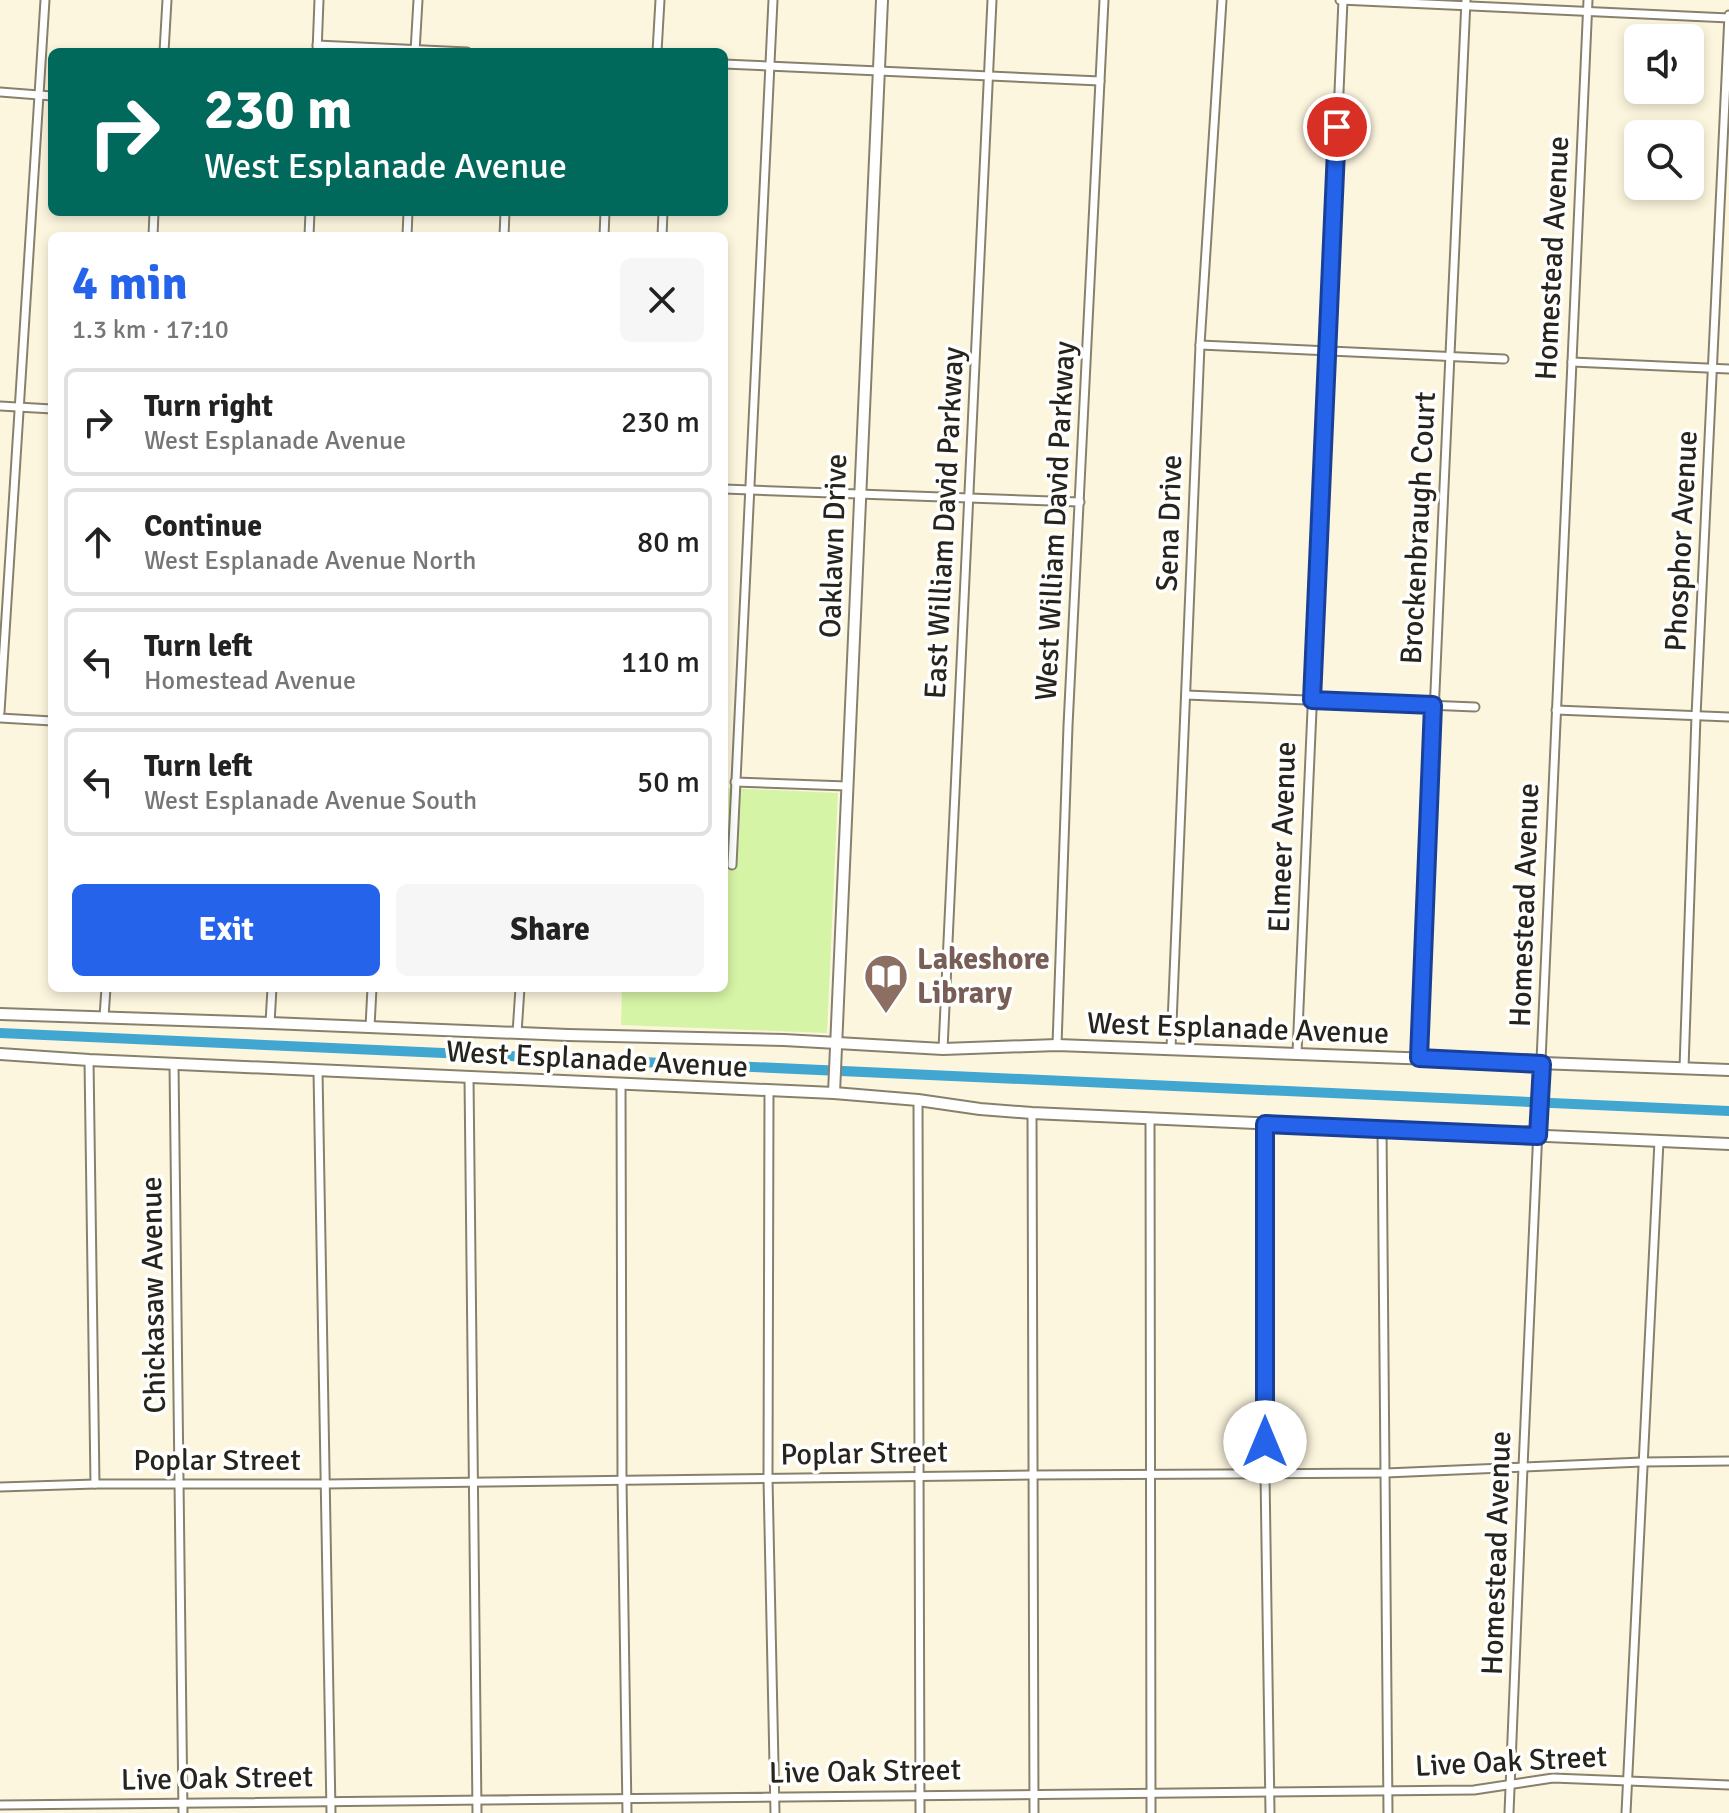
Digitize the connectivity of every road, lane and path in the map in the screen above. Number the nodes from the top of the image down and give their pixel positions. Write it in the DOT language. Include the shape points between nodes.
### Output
graph roads {
  1 [pos="45,0"];
  2 [pos="167,0"];
  3 [pos="319,0"];
  4 [pos="418,0"];
  5 [pos="660,0"];
  6 [pos="773,0"];
  7 [pos="882,0"];
  8 [pos="992,0"];
  9 [pos="1104,0"];
  10 [pos="1222,0"];
  11 [pos="1342,0"];
  12 [pos="1588,0"];
  13 [pos="1466,3"];
  14 [pos="1587,11"];
  15 [pos="1729,17"];
  16 [pos="164,48"];
  17 [pos="317,48"];
  18 [pos="415,48"];
  19 [pos="657,48"];
  20 [pos="728,64"];
  21 [pos="770,66"];
  22 [pos="879,71"];
  23 [pos="989,76"];
  24 [pos="1100,81"];
  25 [pos="0,92"];
  26 [pos="38,95"];
  27 [pos="48,96"];
  28 [pos="1200,345"];
  29 [pos="1327,350"];
  30 [pos="1451,356"];
  31 [pos="1504,359"];
  32 [pos="1572,362"];
  33 [pos="1714,368"];
  34 [pos="1729,369"];
  35 [pos="0,406"];
  36 [pos="18,407"];
  37 [pos="48,409"];
  38 [pos="728,489"];
  39 [pos="751,490"];
  40 [pos="859,494"];
  41 [pos="969,498"];
  42 [pos="1080,502"];
  43 [pos="1186,695"];
  44 [pos="1312,700"];
  45 [pos="1433,705"];
  46 [pos="1475,707"];
  47 [pos="1556,710"];
  48 [pos="0,715"];
  49 [pos="1696,716"];
  50 [pos="1729,717"];
  51 [pos="48,721"];
  52 [pos="735,782"];
  53 [pos="847,786"];
  54 [pos="732,865"];
  55 [pos="106,992"];
  56 [pos="272,992"];
  57 [pos="372,992"];
  58 [pos="520,992"];
  59 [pos="0,1014"];
  60 [pos="104,1017"];
  61 [pos="270,1023"];
  62 [pos="370,1027"];
  63 [pos="517,1033"];
  64 [pos="1057,1045"];
  65 [pos="1171,1048"];
  66 [pos="943,1049"];
  67 [pos="835,1050"];
  68 [pos="1297,1053"];
  69 [pos="0,1054"];
  70 [pos="1419,1058"];
  71 [pos="89,1060"];
  72 [pos="174,1064"];
  73 [pos="1542,1064"];
  74 [pos="1684,1068"];
  75 [pos="1729,1070"];
  76 [pos="318,1071"];
  77 [pos="469,1077"];
  78 [pos="621,1084"];
  79 [pos="834,1089"];
  80 [pos="769,1091"];
  81 [pos="918,1100"];
  82 [pos="1032,1113"];
  83 [pos="1150,1118"];
  84 [pos="1265,1124"];
  85 [pos="1382,1129"];
  86 [pos="1538,1136"];
  87 [pos="1659,1141"];
  88 [pos="1729,1144"];
  89 [pos="1729,1461"];
  90 [pos="1642,1462"];
  91 [pos="1523,1467"];
  92 [pos="1386,1473"];
  93 [pos="1150,1474"];
  94 [pos="1265,1474"];
  95 [pos="1033,1475"];
  96 [pos="919,1476"];
  97 [pos="768,1479"];
  98 [pos="622,1481"];
  99 [pos="473,1483"];
  100 [pos="95,1484"];
  101 [pos="179,1484"];
  102 [pos="325,1484"];
  103 [pos="0,1487"];
  104 [pos="1627,1781"];
  105 [pos="1511,1784"];
  106 [pos="1729,1785"];
  107 [pos="1387,1790"];
  108 [pos="1270,1791"];
  109 [pos="1150,1792"];
  110 [pos="1035,1793"];
  111 [pos="919,1794"];
  112 [pos="775,1796"];
  113 [pos="626,1798"];
  114 [pos="476,1799"];
  115 [pos="330,1801"];
  116 [pos="182,1803"];
  117 [pos="0,1805"];
  118 [pos="183,1813"];
  119 [pos="331,1813"];
  120 [pos="477,1813"];
  121 [pos="627,1813"];
  122 [pos="775,1813"];
  123 [pos="920,1813"];
  124 [pos="1034,1813"];
  125 [pos="1151,1813"];
  126 [pos="1270,1813"];
  127 [pos="1388,1813"];
  128 [pos="1509,1813"];
  129 [pos="1626,1813"];
  1 -- 26 [label="street"];
  2 -- 16 [label="street"];
  3 -- 17 [label="street"];
  4 -- 18 [label="street"];
  5 -- 19 [label="street"];
  6 -- 21 [label="street"];
  7 -- 22 [label="main road, Oaklawn Drive"];
  8 -- 23 [label="street, East William David Parkway"];
  9 -- 24 [label="street, West William David Parkway"];
  10 -- 28 [label="street, Sena Drive"];
  11 -- 13 [label="street"];
  11 -- 29 [label="street, Elmeer Avenue"];
  12 -- 14 [label="street, Homestead Avenue"];
  13 -- 14 [label="street"];
  13 -- 30 [label="street, Brockenbraugh Court"];
  14 -- 15 [label="street"];
  14 -- 32 [label="street, Homestead Avenue"];
  15 -- 33 [label="street, Phosphor Avenue"];
  20 -- 21 [label="street"];
  21 -- 22 [label="street"];
  21 -- 39 [label="street"];
  22 -- 23 [label="street"];
  22 -- 40 [label="main road, Oaklawn Drive"];
  23 -- 24 [label="street"];
  23 -- 41 [label="street, East William David Parkway"];
  24 -- 42 [label="street, West William David Parkway"];
  25 -- 26 [label="street"];
  26 -- 27 [label="street"];
  26 -- 36 [label="street"];
  28 -- 29 [label="street"];
  28 -- 43 [label="street, Sena Drive"];
  29 -- 30 [label="street"];
  29 -- 44 [label="street, Elmeer Avenue"];
  30 -- 31 [label="street"];
  30 -- 45 [label="street, Brockenbraugh Court"];
  32 -- 33 [label="street"];
  32 -- 47 [label="street, Homestead Avenue"];
  33 -- 34 [label="street"];
  33 -- 49 [label="street, Phosphor Avenue"];
  35 -- 36 [label="street"];
  36 -- 37 [label="street"];
  36 -- 48 [label="street"];
  38 -- 39 [label="street"];
  39 -- 40 [label="street"];
  39 -- 52 [label="street"];
  40 -- 41 [label="street"];
  40 -- 53 [label="main road, Oaklawn Drive"];
  41 -- 42 [label="street"];
  41 -- 66 [label="street, East William David Parkway"];
  42 -- 64 [label="street, West William David Parkway"];
  43 -- 44 [label="street"];
  43 -- 65 [label="street, Sena Drive"];
  44 -- 45 [label="street"];
  44 -- 68 [label="street, Elmeer Avenue"];
  45 -- 46 [label="street"];
  45 -- 70 [label="street, Brockenbraugh Court"];
  47 -- 49 [label="street"];
  47 -- 73 [label="street, Homestead Avenue"];
  48 -- 51 [label="street"];
  49 -- 50 [label="street"];
  49 -- 74 [label="street, Phosphor Avenue"];
  52 -- 53 [label="street"];
  52 -- 54 [label="street"];
  53 -- 67 [label="main road, Oaklawn Drive"];
  55 -- 60 [label="street"];
  56 -- 61 [label="street"];
  57 -- 62 [label="street"];
  58 -- 63 [label="street"];
  59 -- 60 [label="main road, West Esplanade Avenue"];
  60 -- 61 [label="main road, West Esplanade Avenue"];
  61 -- 62 [label="main road, West Esplanade Avenue"];
  62 -- 63 [label="main road, West Esplanade Avenue"];
  63 -- 67 [label="main road, West Esplanade Avenue" via="784,1040"];
  64 -- 65 [label="main road, West Esplanade Avenue"];
  64 -- 66 [label="main road, West Esplanade Avenue"];
  65 -- 68 [label="main road, West Esplanade Avenue"];
  66 -- 67 [label="main road, West Esplanade Avenue"];
  67 -- 79 [label="main road, Oaklawn Drive"];
  68 -- 70 [label="main road, West Esplanade Avenue"];
  69 -- 71 [label="main road, West Esplanade Avenue"];
  70 -- 73 [label="main road, West Esplanade Avenue"];
  71 -- 72 [label="main road, West Esplanade Avenue"];
  71 -- 100 [label="street"];
  72 -- 76 [label="main road, West Esplanade Avenue"];
  72 -- 101 [label="street, Chickasaw Avenue"];
  73 -- 74 [label="main road, West Esplanade Avenue"];
  73 -- 86 [label="street, Homestead Avenue"];
  74 -- 75 [label="main road, West Esplanade Avenue"];
  76 -- 77 [label="main road, West Esplanade Avenue"];
  76 -- 102 [label="street"];
  77 -- 78 [label="main road, West Esplanade Avenue"];
  77 -- 99 [label="street"];
  78 -- 80 [label="main road, West Esplanade Avenue"];
  78 -- 98 [label="street"];
  79 -- 80 [label="main road, West Esplanade Avenue"];
  79 -- 81 [label="main road, West Esplanade Avenue"];
  80 -- 97 [label="street"];
  81 -- 82 [label="main road, West Esplanade Avenue"];
  81 -- 96 [label="street"];
  82 -- 83 [label="main road, West Esplanade Avenue"];
  82 -- 95 [label="street"];
  83 -- 84 [label="main road, West Esplanade Avenue"];
  83 -- 93 [label="street"];
  84 -- 85 [label="main road, West Esplanade Avenue"];
  84 -- 94 [label="street"];
  85 -- 86 [label="main road, West Esplanade Avenue"];
  85 -- 92 [label="street"];
  86 -- 87 [label="main road, West Esplanade Avenue"];
  86 -- 91 [label="street, Homestead Avenue"];
  87 -- 88 [label="main road, West Esplanade Avenue"];
  87 -- 90 [label="street"];
  89 -- 90 [label="street, Poplar Street"];
  90 -- 91 [label="street, Poplar Street"];
  90 -- 104 [label="street"];
  91 -- 92 [label="street, Poplar Street"];
  91 -- 105 [label="street, Homestead Avenue"];
  92 -- 94 [label="street, Poplar Street"];
  92 -- 107 [label="street"];
  93 -- 94 [label="street, Poplar Street"];
  93 -- 95 [label="street, Poplar Street"];
  93 -- 109 [label="street"];
  94 -- 108 [label="street"];
  95 -- 96 [label="street, Poplar Street"];
  95 -- 110 [label="street"];
  96 -- 97 [label="street, Poplar Street"];
  96 -- 111 [label="street"];
  97 -- 98 [label="street, Poplar Street"];
  97 -- 112 [label="street"];
  98 -- 99 [label="street, Poplar Street"];
  98 -- 113 [label="street"];
  99 -- 102 [label="street, Poplar Street"];
  99 -- 114 [label="street"];
  100 -- 101 [label="street, Poplar Street"];
  100 -- 103 [label="street, Poplar Street"];
  101 -- 102 [label="street, Poplar Street"];
  101 -- 116 [label="street, Chickasaw Avenue"];
  102 -- 115 [label="street"];
  104 -- 105 [label="street, Live Oak Street" via="1553,1778"];
  104 -- 106 [label="street, Live Oak Street"];
  104 -- 129 [label="street"];
  105 -- 107 [label="street, Live Oak Street" via="1474,1790"];
  105 -- 128 [label="street, Homestead Avenue"];
  107 -- 108 [label="street, Live Oak Street"];
  107 -- 127 [label="street"];
  108 -- 109 [label="street, Live Oak Street"];
  108 -- 126 [label="street"];
  109 -- 110 [label="street, Live Oak Street"];
  109 -- 125 [label="street"];
  110 -- 111 [label="street, Live Oak Street"];
  110 -- 124 [label="street"];
  111 -- 112 [label="street, Live Oak Street"];
  111 -- 123 [label="street"];
  112 -- 113 [label="street, Live Oak Street"];
  112 -- 122 [label="street"];
  113 -- 114 [label="street, Live Oak Street"];
  113 -- 121 [label="street"];
  114 -- 115 [label="street, Live Oak Street"];
  114 -- 120 [label="street"];
  115 -- 116 [label="street, Live Oak Street"];
  115 -- 119 [label="street"];
  116 -- 117 [label="street, Live Oak Street"];
  116 -- 118 [label="street, Chickasaw Avenue"];
}
